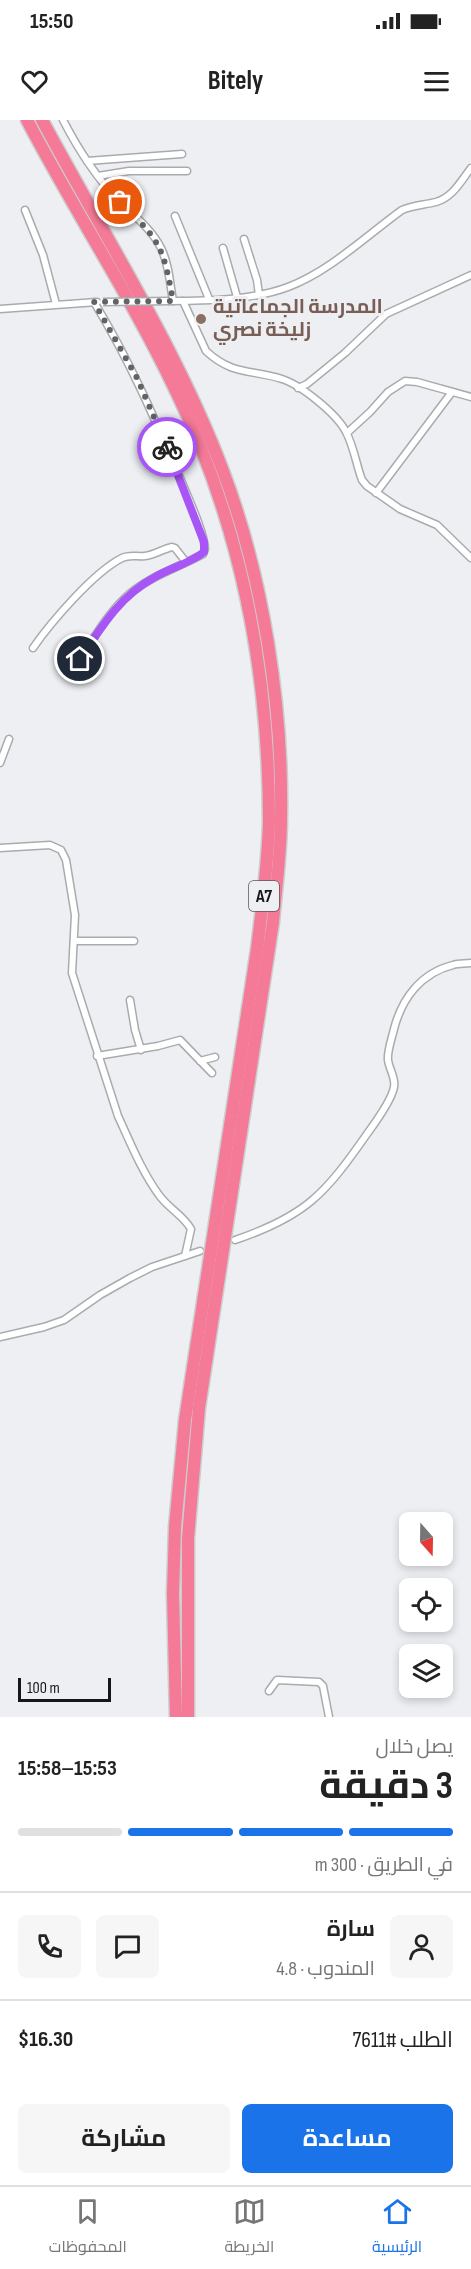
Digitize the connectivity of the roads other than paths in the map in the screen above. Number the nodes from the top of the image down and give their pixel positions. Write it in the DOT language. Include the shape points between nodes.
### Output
graph roads {
  1 [pos="27,120"];
  2 [pos="42,120"];
  3 [pos="63,120"];
  4 [pos="182,154"];
  5 [pos="87,161"];
  6 [pos="471,168"];
  7 [pos="187,171"];
  8 [pos="98,176"];
  9 [pos="25,210"];
  10 [pos="175,216"];
  11 [pos="244,239"];
  12 [pos="223,248"];
  13 [pos="471,275"];
  14 [pos="259,295"];
  15 [pos="237,297"];
  16 [pos="208,299"];
  17 [pos="171,301"];
  18 [pos="183,301"];
  19 [pos="94,302"];
  20 [pos="56,304"];
  21 [pos="0,309"];
  22 [pos="298,388"];
  23 [pos="452,392"];
  24 [pos="471,397"];
  25 [pos="347,433"];
  26 [pos="376,493"];
  27 [pos="471,558"];
  28 [pos="186,562"];
  29 [pos="33,648"];
  30 [pos="80,659"];
  31 [pos="9,739"];
  32 [pos="0,764"];
  33 [pos="0,848"];
  34 [pos="74,941"];
  35 [pos="134,941"];
  36 [pos="471,963"];
  37 [pos="130,1000"];
  38 [pos="141,1050"];
  39 [pos="98,1056"];
  40 [pos="215,1057"];
  41 [pos="199,1061"];
  42 [pos="212,1073"];
  43 [pos="234,1240"];
  44 [pos="200,1251"];
  45 [pos="185,1256"];
  46 [pos="0,1337"];
  47 [pos="269,1691"];
  48 [pos="176,1717"];
  49 [pos="188,1717"];
  50 [pos="329,1717"];
  1 -- 48 [label="highway, A7" via="153,346 198,440 239,562 255,632 264,707 269,824 264,891 185,1419 175,1527"];
  2 -- 49 [label="highway, A7" via="179,370 223,471 253,566 276,707 280,851 273,922 199,1408 188,1538"];
  3 -- 5 [label="street"];
  4 -- 5 [label="street"];
  5 -- 8 [label="street"];
  6 -- 14 [label="street" via="443,199 402,210 317,273 289,287"];
  7 -- 8 [label="street" via="129,171"];
  8 -- 17 [label="street" via="159,245 166,262"];
  9 -- 20 [label="street" via="44,255"];
  10 -- 16 [label="street"];
  11 -- 14 [label="street"];
  12 -- 15 [label="street"];
  13 -- 22 [label="street" via="386,314 345,353"];
  14 -- 15 [label="street"];
  15 -- 16 [label="street"];
  16 -- 18 [label="street"];
  17 -- 18 [label="street"];
  17 -- 19 [label="street, bridge"];
  18 -- 22 [label="street" via="211,356 233,369 284,379"];
  19 -- 20 [label="street"];
  19 -- 28 [label="street" via="145,395 204,542 204,552"];
  20 -- 21 [label="street"];
  22 -- 25 [label="street" via="323,406"];
  23 -- 24 [label="street"];
  23 -- 25 [label="street" via="410,381 400,383"];
  23 -- 26 [label="street"];
  25 -- 26 [label="street" via="362,480"];
  26 -- 27 [label="street" via="400,509 437,525"];
  28 -- 29 [label="street" via="172,547 147,556 121,559 79,594"];
  28 -- 30 [label="street" via="126,596"];
  31 -- 32 [label="street"];
  33 -- 34 [label="street" via="50,845 61,850 73,900"];
  34 -- 35 [label="street"];
  34 -- 39 [label="street" via="72,974"];
  36 -- 43 [label="street" via="438,970 419,983 406,999 388,1053 395,1085 392,1094 330,1184 292,1217"];
  37 -- 38 [label="street"];
  38 -- 39 [label="street"];
  38 -- 41 [label="street" via="180,1040"];
  39 -- 45 [label="street" via="117,1116 145,1171 159,1196 191,1229"];
  40 -- 41 [label="street"];
  41 -- 42 [label="street"];
  44 -- 45 [label="street"];
  45 -- 46 [label="street" via="130,1278 64,1320"];
  47 -- 50 [label="street" via="278,1680 320,1682"];
}
